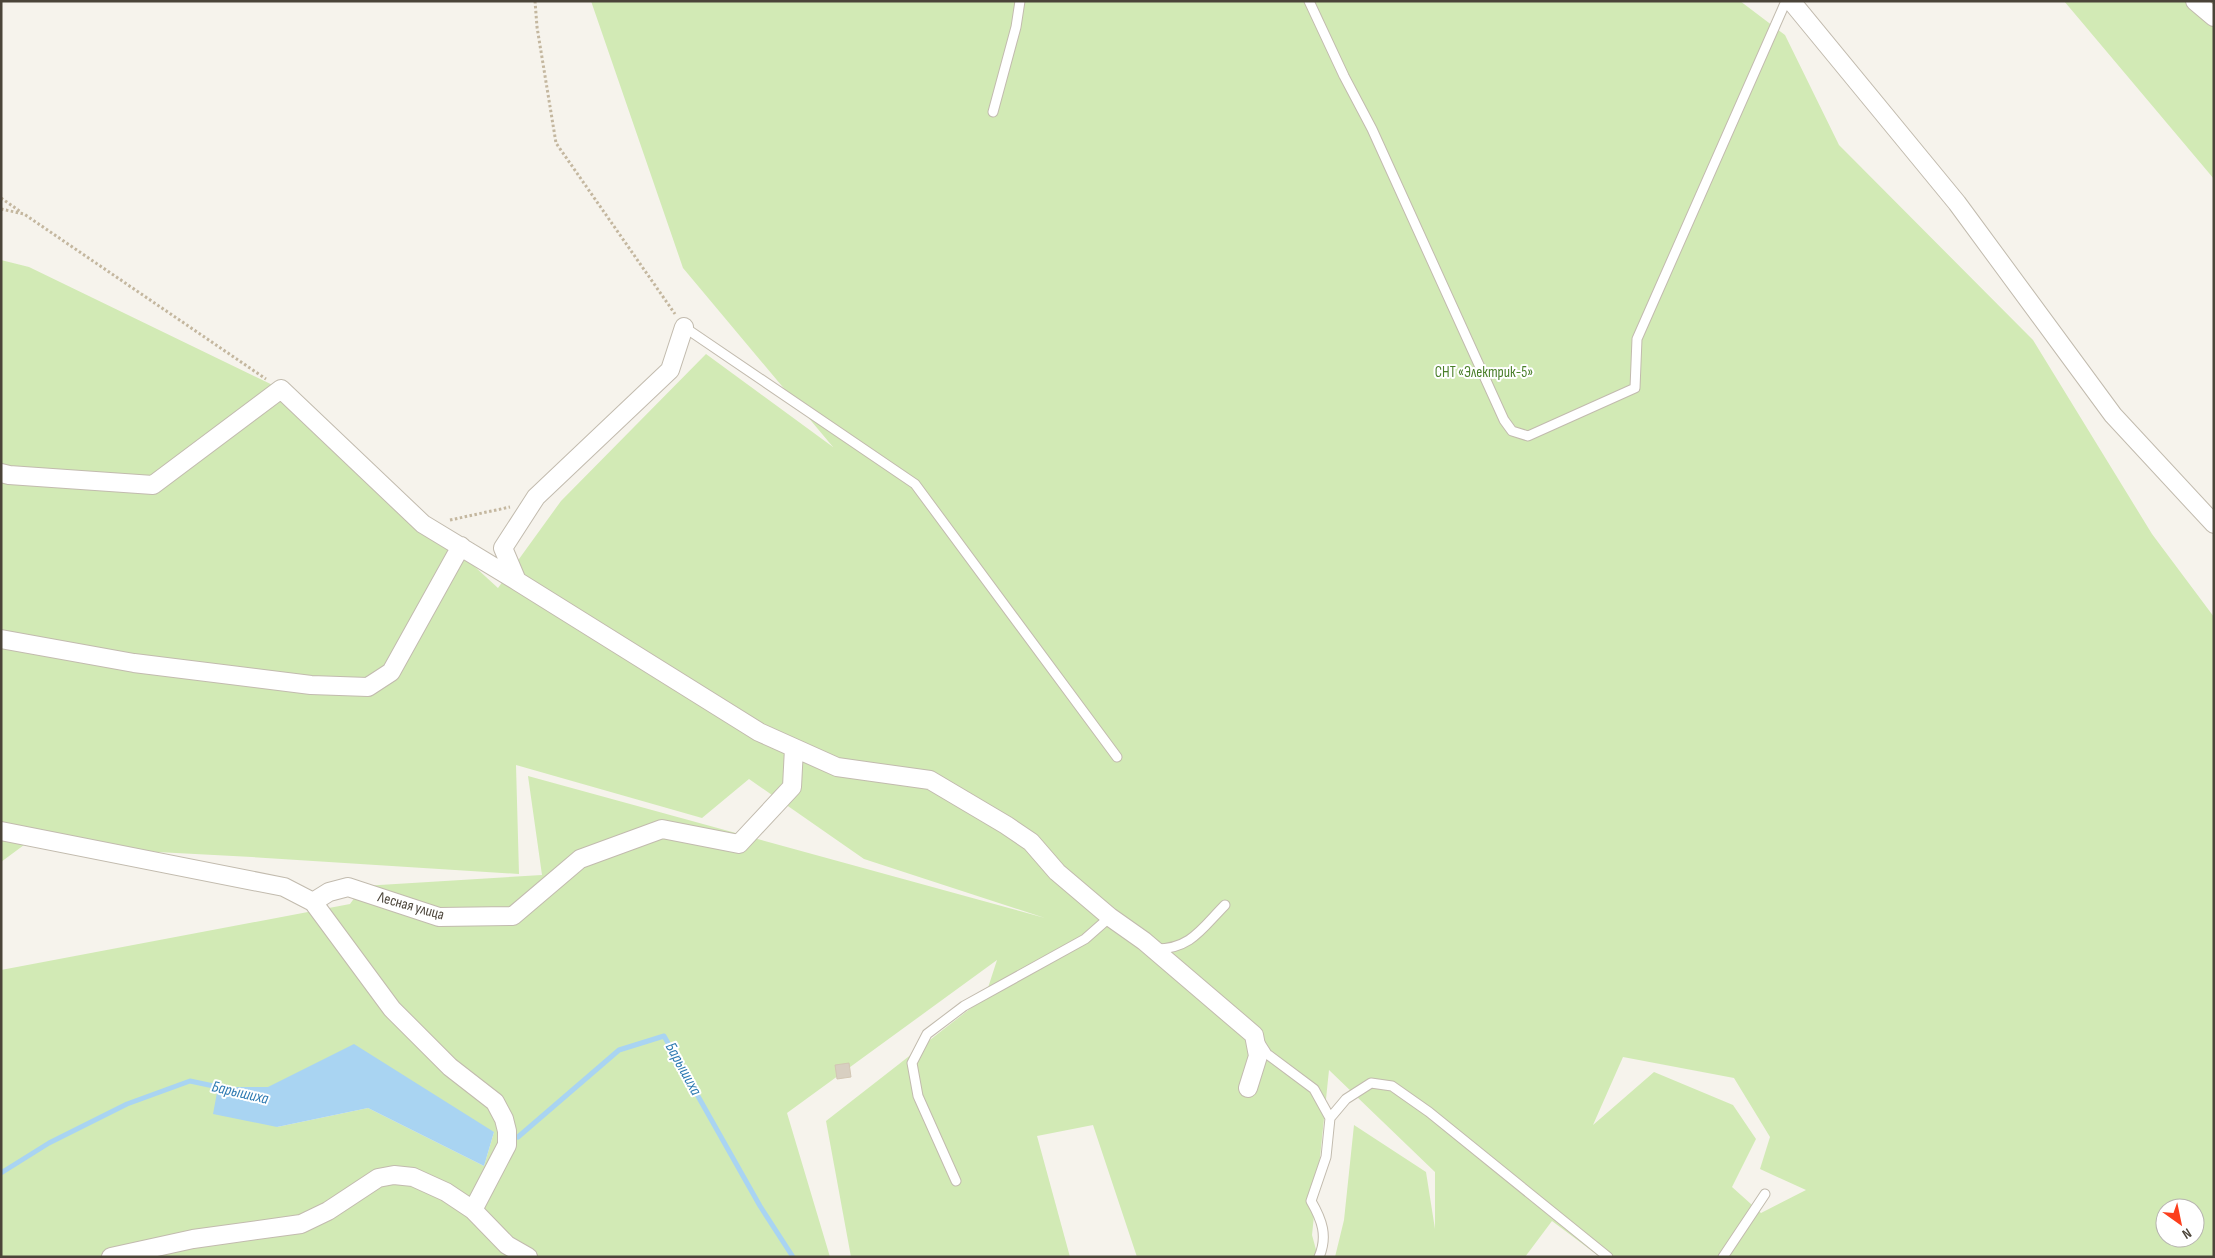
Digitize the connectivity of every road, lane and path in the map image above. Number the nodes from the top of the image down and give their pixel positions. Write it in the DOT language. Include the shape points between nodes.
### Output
graph roads {
  1 [pos="535,1"];
  2 [pos="1020,1"];
  3 [pos="1309,1"];
  4 [pos="1786,1"];
  5 [pos="1791,1"];
  6 [pos="2196,1"];
  7 [pos="2214,17"];
  8 [pos="992,112"];
  9 [pos="1,198"];
  10 [pos="1,209"];
  11 [pos="24,214"];
  12 [pos="684,327"];
  13 [pos="281,389"];
  14 [pos="1,472"];
  15 [pos="536,497"];
  16 [pos="423,524"];
  17 [pos="2214,524"];
  18 [pos="503,548"];
  19 [pos="468,551"];
  20 [pos="517,581"];
  21 [pos="1,639"];
  22 [pos="794,748"];
  23 [pos="1117,757"];
  24 [pos="1,831"];
  25 [pos="313,902"];
  26 [pos="1225,905"];
  27 [pos="1110,917"];
  28 [pos="1153,949"];
  29 [pos="1254,1035"];
  30 [pos="1248,1088"];
  31 [pos="1330,1118"];
  32 [pos="956,1181"];
  33 [pos="1766,1194"];
  34 [pos="474,1210"];
  35 [pos="111,1257"];
  36 [pos="528,1257"];
  37 [pos="1319,1257"];
  38 [pos="1608,1257"];
  39 [pos="1723,1257"];
  1 -- 12 [label="path" via="556,142"];
  2 -- 8 [label="lane"];
  3 -- 4 [label="lane" via="1372,129 1504,420 1512,431 1528,436 1635,388 1636,339"];
  5 -- 17 [label="street" via="1957,203 2112,415"];
  6 -- 7 [label="street"];
  9 -- 11 [label="path"];
  10 -- 11 [label="path"];
  11 -- 13 [label="path"];
  12 -- 15 [label="street" via="670,370"];
  12 -- 23 [label="lane" via="915,484"];
  13 -- 14 [label="street" via="153,485"];
  13 -- 16 [label="street"];
  15 -- 16 [label="path" via="505,509"];
  15 -- 18 [label="street"];
  16 -- 19 [label="street"];
  18 -- 19 [label="street"];
  18 -- 20 [label="street"];
  19 -- 20 [label="street"];
  19 -- 21 [label="street" via="391,672 368,687 311,685 134,663"];
  20 -- 22 [label="street" via="759,732"];
  22 -- 25 [label="street, Лесная улица" via="792,787 738,844 662,829 580,859 513,916 439,917 348,887 329,892"];
  22 -- 27 [label="street" via="837,768 930,780 1031,842 1057,872"];
  24 -- 25 [label="street" via="284,887"];
  25 -- 34 [label="street" via="392,1009 450,1067 495,1102 504,1119 507,1144"];
  26 -- 28 [label="lane" via="1187,943 1169,949"];
  27 -- 28 [label="street"];
  27 -- 32 [label="lane" via="1084,939 964,1006 927,1034 912,1063 918,1096"];
  28 -- 29 [label="street"];
  29 -- 30 [label="street" via="1258,1056"];
  29 -- 31 [label="lane" via="1267,1054 1314,1089"];
  31 -- 37 [label="lane" via="1326,1157 1311,1201 1322,1220 1324,1245"];
  31 -- 38 [label="lane" via="1346,1099 1371,1083 1392,1086 1429,1112"];
  33 -- 39 [label="lane"];
  34 -- 35 [label="street" via="446,1192 413,1177 394,1175 378,1178 328,1211 301,1224 193,1239"];
  34 -- 36 [label="street" via="507,1245"];
}
